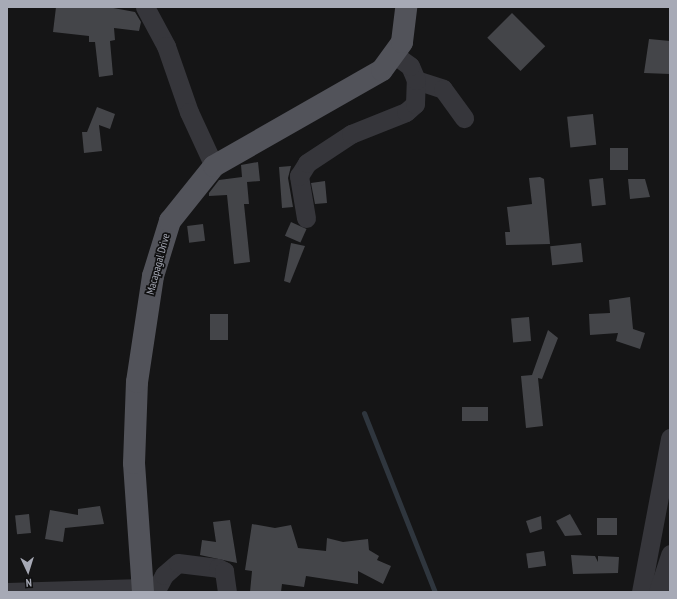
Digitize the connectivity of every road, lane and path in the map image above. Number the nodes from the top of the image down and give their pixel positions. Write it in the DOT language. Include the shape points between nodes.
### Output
graph roads {
  1 [pos="145,7"];
  2 [pos="406,7"];
  3 [pos="395,55"];
  4 [pos="416,80"];
  5 [pos="464,118"];
  6 [pos="214,166"];
  7 [pos="306,218"];
  8 [pos="670,438"];
  9 [pos="670,554"];
  10 [pos="147,591"];
  11 [pos="7,592"];
  12 [pos="227,592"];
  13 [pos="641,592"];
  14 [pos="658,592"];
  1 -- 6 [label="street" via="166,46 189,112"];
  2 -- 3 [label="main road, Macapagal Drive" via="402,42"];
  3 -- 4 [label="street" via="410,66"];
  3 -- 6 [label="main road, Macapagal Drive" via="382,70"];
  4 -- 5 [label="street" via="443,89"];
  4 -- 7 [label="street" via="415,104 406,112 351,134 307,163 299,176"];
  6 -- 10 [label="main road, Macapagal Drive" via="170,221 146,311 137,382 134,463"];
  8 -- 13 [label="street"];
  9 -- 14 [label="street"];
  10 -- 11 [label="street"];
  10 -- 12 [label="street" via="178,563 224,571"];
}
